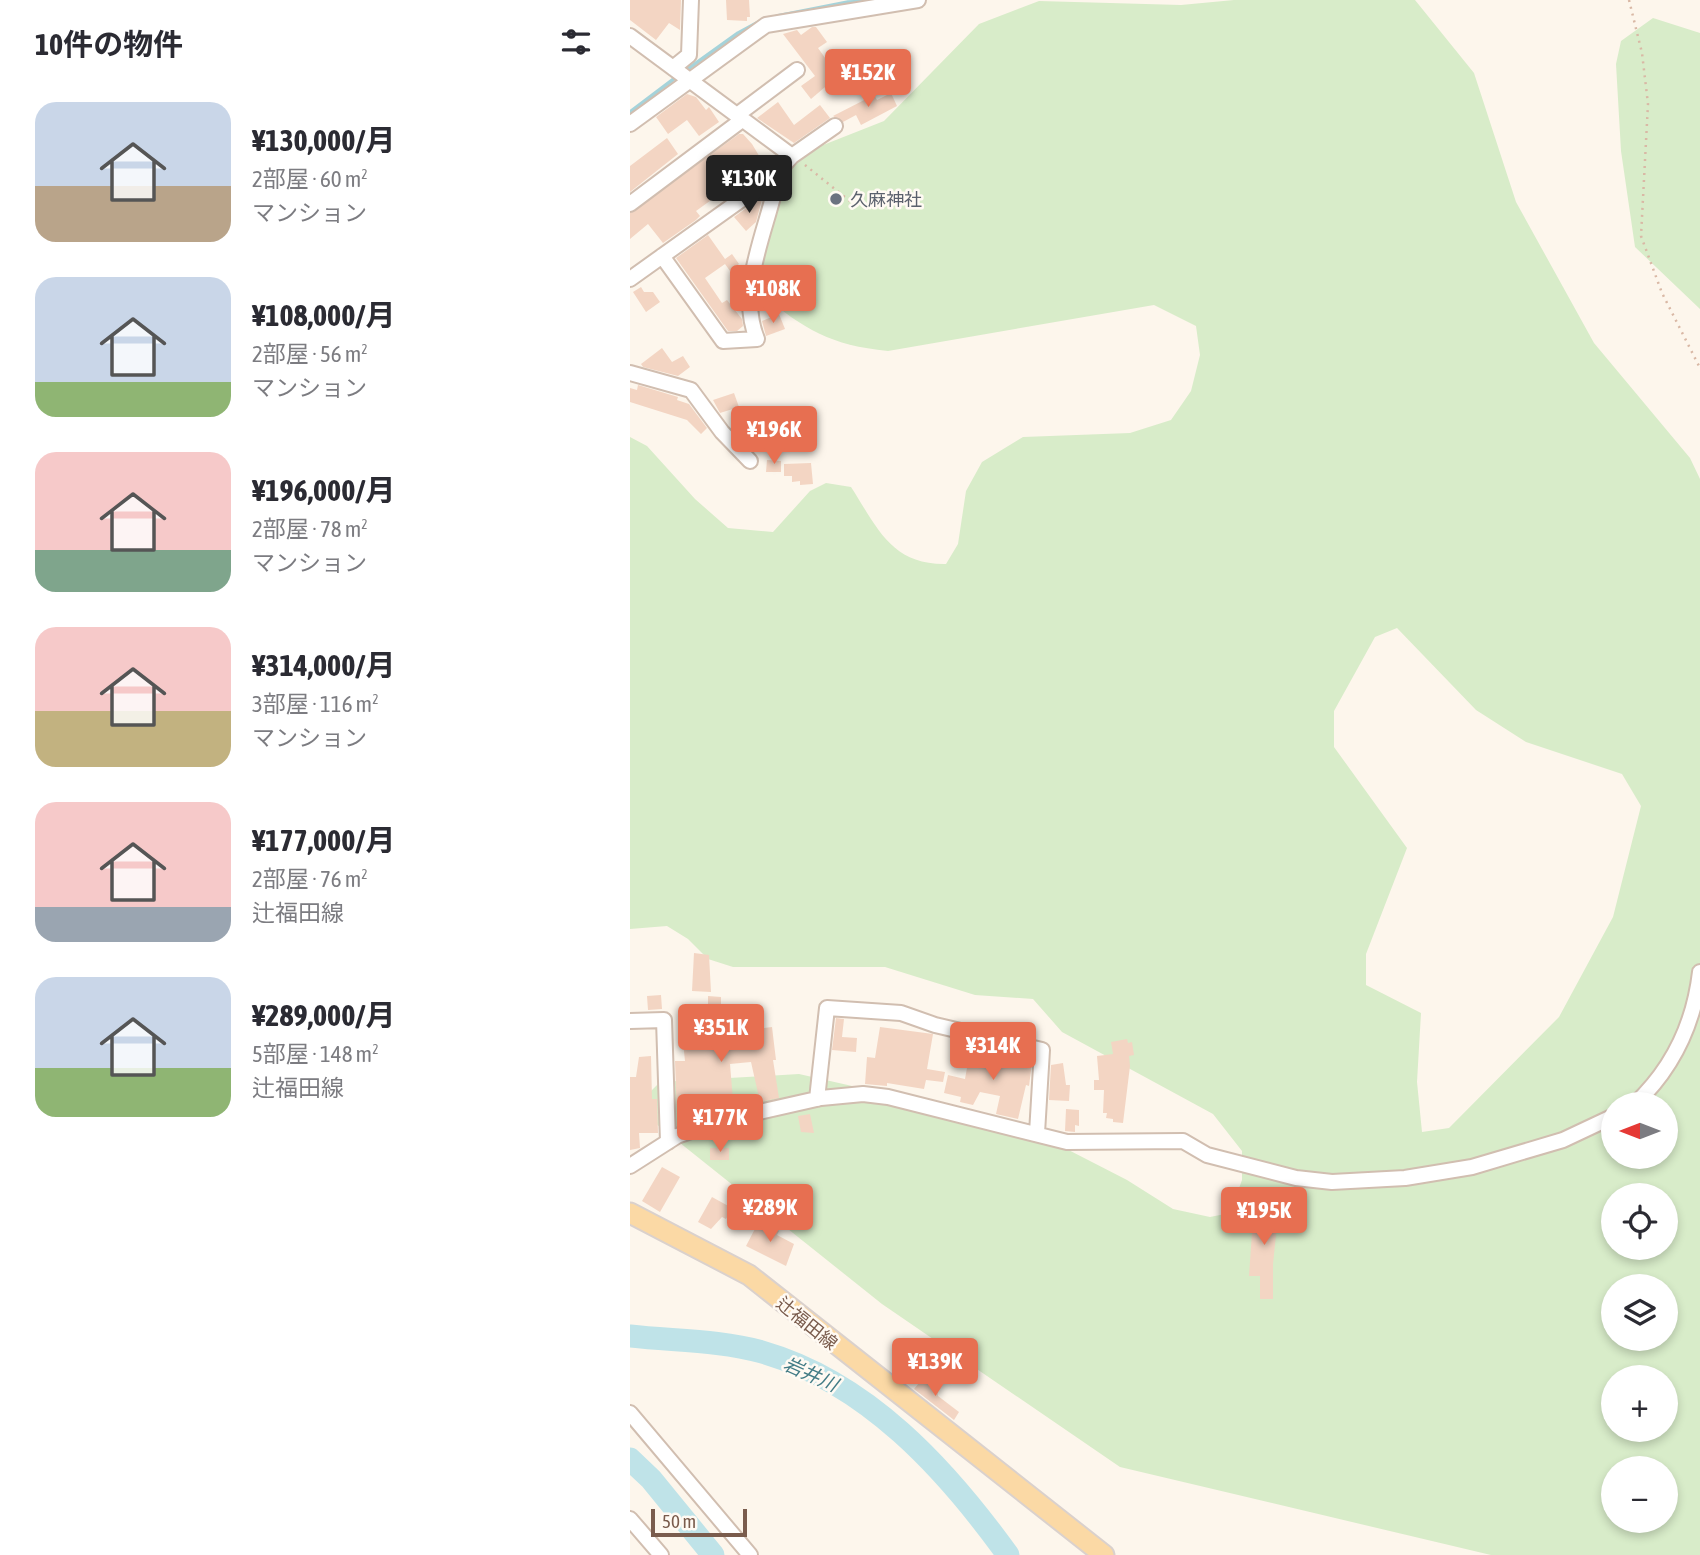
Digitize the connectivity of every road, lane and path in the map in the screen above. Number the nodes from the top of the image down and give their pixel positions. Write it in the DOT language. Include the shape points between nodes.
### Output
graph roads {
  1 [pos="691,0"];
  2 [pos="918,0"];
  3 [pos="1629,0"];
  4 [pos="630,36"];
  5 [pos="673,68"];
  6 [pos="797,70"];
  7 [pos="690,80"];
  8 [pos="740,118"];
  9 [pos="630,124"];
  10 [pos="835,126"];
  11 [pos="792,156"];
  12 [pos="779,170"];
  13 [pos="851,202"];
  14 [pos="630,204"];
  15 [pos="662,256"];
  16 [pos="630,279"];
  17 [pos="1700,368"];
  18 [pos="630,373"];
  19 [pos="750,461"];
  20 [pos="1700,972"];
  21 [pos="630,1021"];
  22 [pos="1647,1092"];
  23 [pos="817,1099"];
  24 [pos="1601,1122"];
  25 [pos="1037,1133"];
  26 [pos="668,1142"];
  27 [pos="630,1166"];
  28 [pos="630,1213"];
  29 [pos="630,1413"];
  30 [pos="630,1519"];
  31 [pos="661,1555"];
  32 [pos="750,1555"];
  33 [pos="1104,1555"];
  1 -- 5 [label="street" via="690,55"];
  2 -- 7 [label="street" via="766,26"];
  3 -- 17 [label="path" via="1648,104 1641,236 1662,293"];
  4 -- 5 [label="street"];
  5 -- 7 [label="street"];
  6 -- 8 [label="street"];
  7 -- 8 [label="street"];
  7 -- 9 [label="street"];
  8 -- 11 [label="street"];
  8 -- 14 [label="street"];
  10 -- 11 [label="street"];
  11 -- 12 [label="street"];
  11 -- 13 [label="path"];
  12 -- 15 [label="street"];
  12 -- 15 [label="street" via="753,277 750,319 757,339 723,341"];
  15 -- 16 [label="street"];
  18 -- 19 [label="street" via="691,390"];
  20 -- 22 [label="street" via="1686,1035"];
  21 -- 26 [label="street" via="664,1020"];
  23 -- 25 [label="street" via="863,1094 888,1097"];
  23 -- 25 [label="street" via="827,1008 901,1013 1042,1050"];
  23 -- 26 [label="street" via="719,1121"];
  24 -- 25 [label="street" via="1563,1140 1472,1167 1405,1178 1332,1182 1207,1156 1183,1142 1086,1144"];
  26 -- 27 [label="street"];
  28 -- 33 [label="main road, 辻福田線" via="749,1275"];
  29 -- 32 [label="street"];
  30 -- 31 [label="street"];
}
